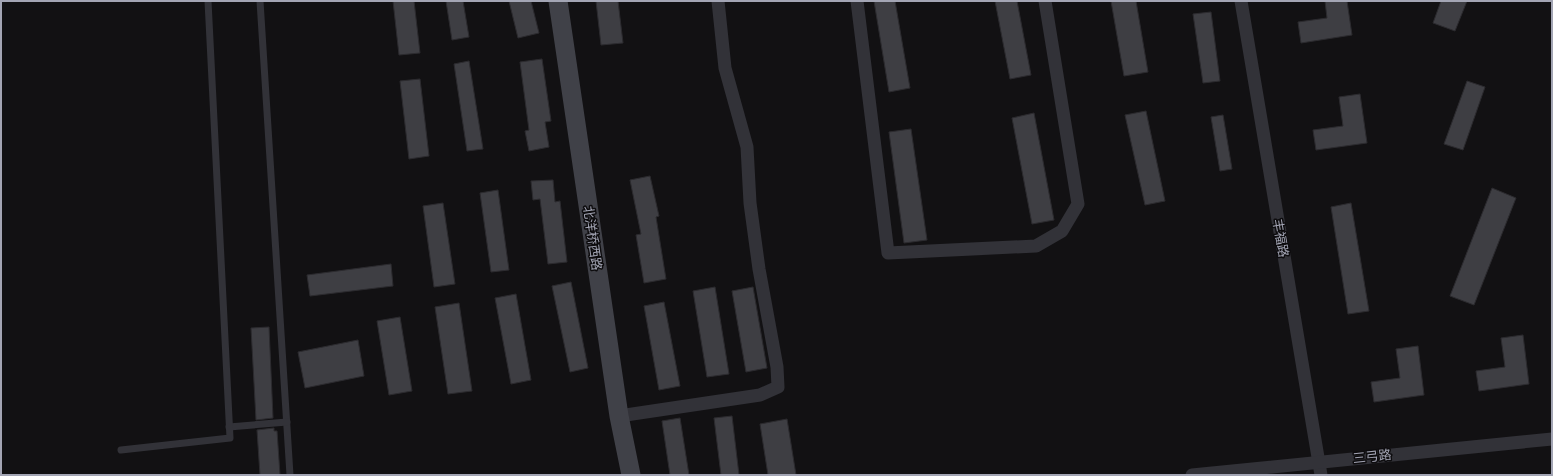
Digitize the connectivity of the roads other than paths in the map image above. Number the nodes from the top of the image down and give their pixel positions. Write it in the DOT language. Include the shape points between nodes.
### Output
graph roads {
  1 [pos="208,1"];
  2 [pos="260,1"];
  3 [pos="558,1"];
  4 [pos="718,1"];
  5 [pos="857,1"];
  6 [pos="1045,1"];
  7 [pos="1241,1"];
  8 [pos="619,416"];
  9 [pos="287,422"];
  10 [pos="229,427"];
  11 [pos="1552,439"];
  12 [pos="121,450"];
  13 [pos="1319,461"];
  14 [pos="290,475"];
  15 [pos="631,475"];
  16 [pos="1192,475"];
  17 [pos="1321,475"];
  1 -- 10 [label="lane"];
  2 -- 9 [label="lane"];
  3 -- 8 [label="main road, 北洋桥西路"];
  4 -- 8 [label="street" via="725,68 747,147 750,203 778,387 760,394"];
  5 -- 6 [label="street" via="888,253 1036,246 1062,231 1078,204"];
  7 -- 13 [label="street, 丰福路"];
  8 -- 15 [label="main road, 北洋桥西路"];
  9 -- 10 [label="lane"];
  9 -- 14 [label="lane"];
  10 -- 12 [label="lane" via="230,438"];
  11 -- 13 [label="street, 三弓路"];
  13 -- 16 [label="street, 三弓路"];
  13 -- 17 [label="street, 丰福路"];
}
